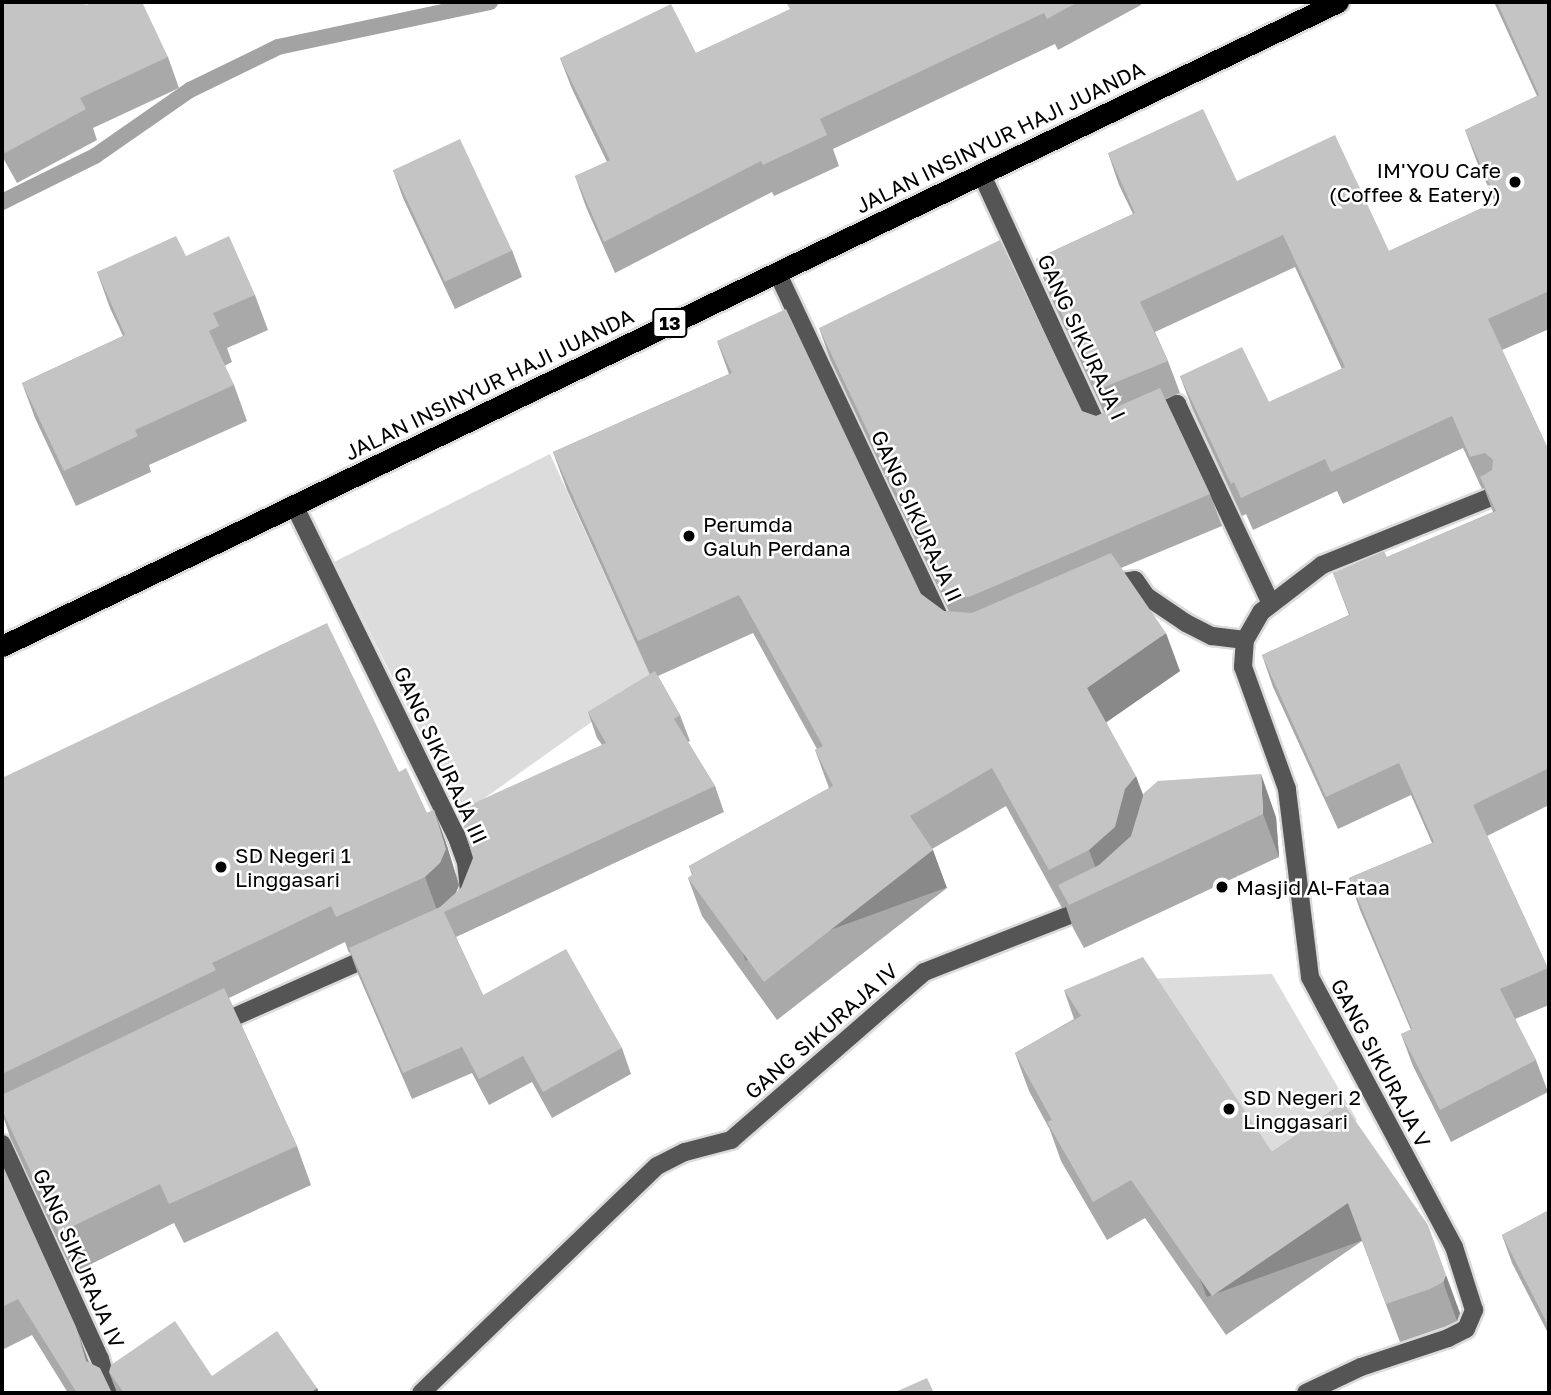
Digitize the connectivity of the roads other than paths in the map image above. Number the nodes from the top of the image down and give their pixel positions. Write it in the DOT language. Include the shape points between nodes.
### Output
graph roads {
  1 [pos="1335,3"];
  2 [pos="981,173"];
  3 [pos="777,272"];
  4 [pos="1494,496"];
  5 [pos="294,505"];
  6 [pos="1091,592"];
  7 [pos="1271,604"];
  8 [pos="960,638"];
  9 [pos="1245,640"];
  10 [pos="2,646"];
  11 [pos="1109,898"];
  12 [pos="463,906"];
  13 [pos="395,945"];
  14 [pos="193,1035"];
  15 [pos="2,1143"];
  16 [pos="110,1393"];
  17 [pos="421,1393"];
  18 [pos="1306,1393"];
  1 -- 2 [label="highway, JALAN INSINYUR HAJI JUANDA / 13"];
  2 -- 3 [label="highway, JALAN INSINYUR HAJI JUANDA / 13"];
  2 -- 7 [label="street, GANG SIKURAJA I" via="1103,438 1177,404"];
  3 -- 5 [label="highway, JALAN INSINYUR HAJI JUANDA / 13"];
  3 -- 8 [label="street, GANG SIKURAJA II" via="942,623"];
  4 -- 7 [label="street" via="1322,565"];
  5 -- 10 [label="highway, JALAN INSINYUR HAJI JUANDA / 13"];
  5 -- 12 [label="street, GANG SIKURAJA III" via="456,835 471,886"];
  6 -- 9 [label="street" via="1118,580 1135,580 1146,596 1186,623 1212,636"];
  7 -- 9 [label="street"];
  9 -- 18 [label="street, GANG SIKURAJA V" via="1243,667 1280,790 1310,977 1454,1247 1474,1310 1466,1329 1448,1338 1361,1367"];
  11 -- 17 [label="street, GANG SIKURAJA IV" via="924,972 731,1140 685,1152 657,1166"];
  13 -- 14 [label="street"];
  15 -- 16 [label="street, GANG SIKURAJA IV" via="100,1359"];
}
